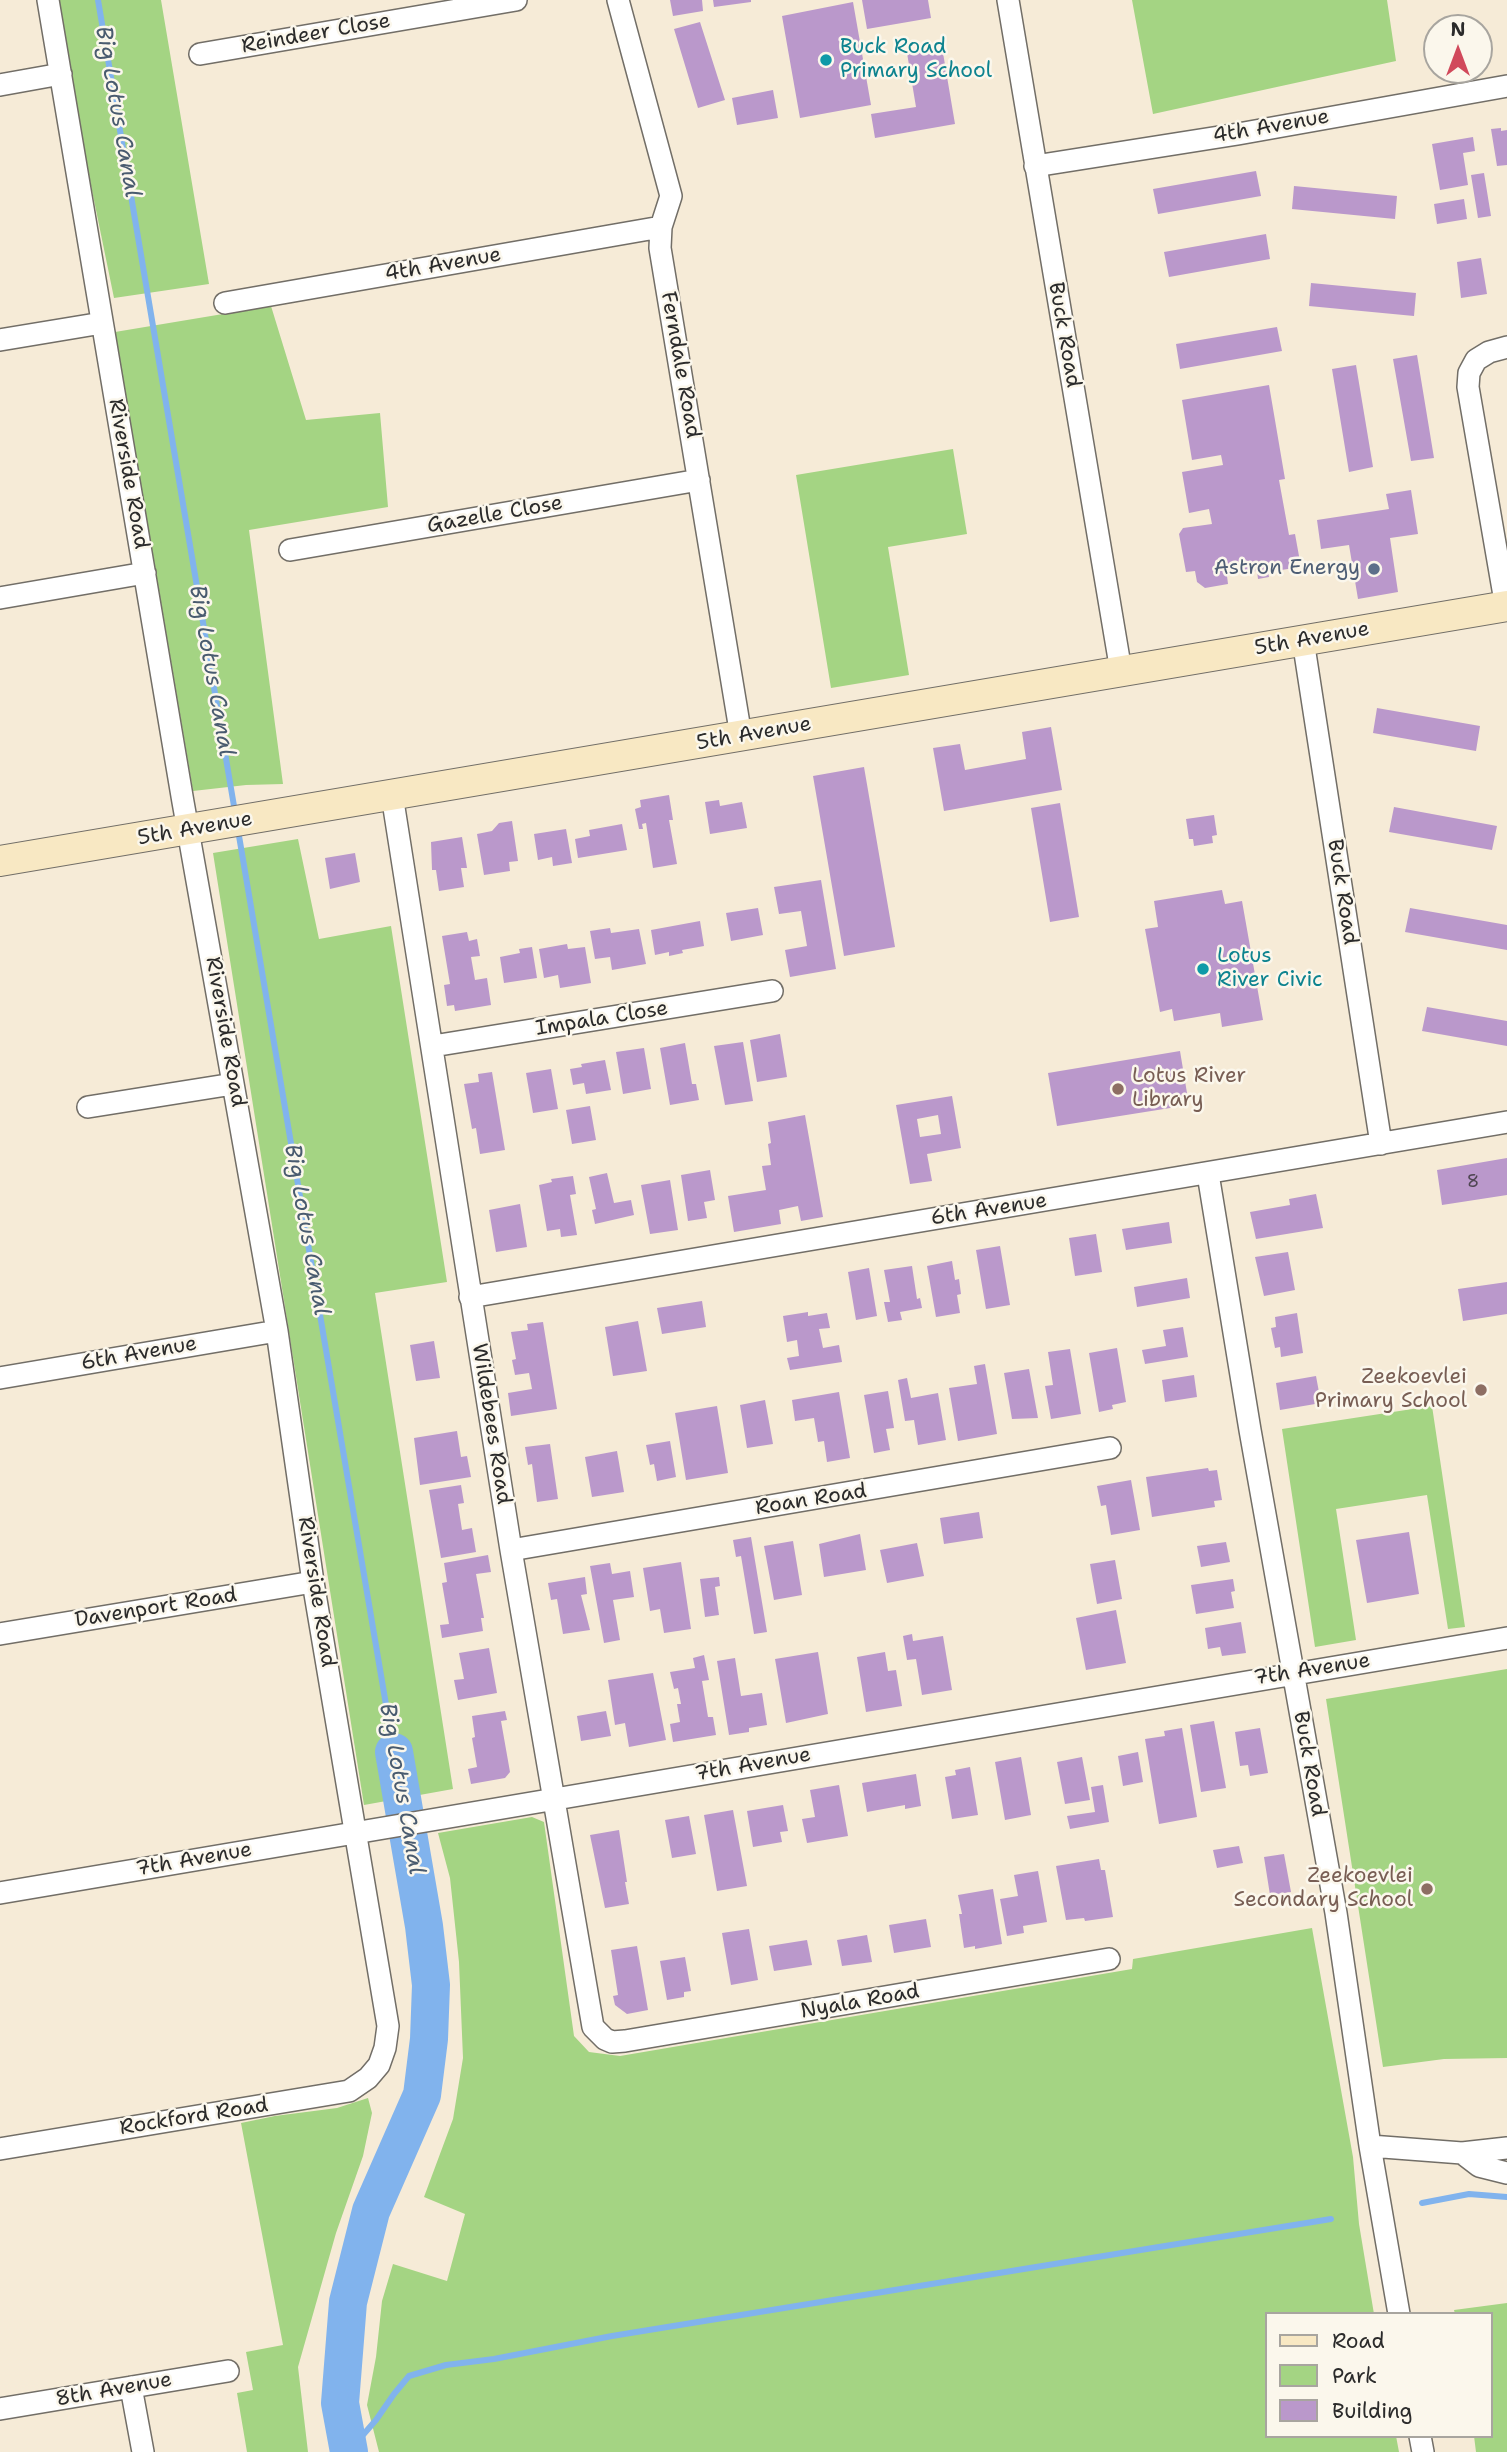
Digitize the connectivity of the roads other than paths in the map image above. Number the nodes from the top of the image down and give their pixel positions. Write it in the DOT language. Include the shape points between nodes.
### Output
graph roads {
  1 [pos="48,0"];
  2 [pos="516,0"];
  3 [pos="618,0"];
  4 [pos="1008,0"];
  5 [pos="200,54"];
  6 [pos="61,74"];
  7 [pos="0,85"];
  8 [pos="1507,86"];
  9 [pos="1035,166"];
  10 [pos="661,227"];
  11 [pos="225,303"];
  12 [pos="102,323"];
  13 [pos="0,340"];
  14 [pos="1507,347"];
  15 [pos="699,480"];
  16 [pos="290,550"];
  17 [pos="145,573"];
  18 [pos="0,598"];
  19 [pos="1507,607"];
  20 [pos="1303,640"];
  21 [pos="1121,671"];
  22 [pos="741,736"];
  23 [pos="392,795"];
  24 [pos="189,830"];
  25 [pos="0,861"];
  26 [pos="772,991"];
  27 [pos="433,1046"];
  28 [pos="233,1084"];
  29 [pos="88,1107"];
  30 [pos="1507,1122"];
  31 [pos="1381,1143"];
  32 [pos="1208,1174"];
  33 [pos="470,1297"];
  34 [pos="277,1331"];
  35 [pos="0,1378"];
  36 [pos="1110,1448"];
  37 [pos="511,1550"];
  38 [pos="313,1582"];
  39 [pos="0,1634"];
  40 [pos="1507,1638"];
  41 [pos="1292,1673"];
  42 [pos="554,1799"];
  43 [pos="355,1833"];
  44 [pos="0,1893"];
  45 [pos="1109,1959"];
  46 [pos="612,2042"];
  47 [pos="379,2065"];
  48 [pos="1370,2146"];
  49 [pos="1507,2148"];
  50 [pos="0,2149"];
  51 [pos="1462,2153"];
  52 [pos="1507,2173"];
  53 [pos="1399,2312"];
  54 [pos="228,2371"];
  55 [pos="131,2388"];
  56 [pos="0,2409"];
  57 [pos="143,2452"];
  1 -- 6 [label="street, Riverside Road"];
  2 -- 5 [label="street, Reindeer Close"];
  3 -- 10 [label="street, Ferndale Road" via="671,196"];
  4 -- 9 [label="street, Buck Road"];
  6 -- 7 [label="street"];
  6 -- 12 [label="street, Riverside Road"];
  8 -- 9 [label="street, 4th Avenue"];
  9 -- 21 [label="street, Buck Road"];
  10 -- 11 [label="street, 4th Avenue"];
  10 -- 15 [label="street, Ferndale Road" via="660,248"];
  12 -- 13 [label="street"];
  12 -- 17 [label="street, Riverside Road"];
  14 -- 19 [label="street" via="1476,360 1468,387"];
  15 -- 16 [label="street, Gazelle Close"];
  15 -- 22 [label="street, Ferndale Road"];
  17 -- 18 [label="street"];
  17 -- 24 [label="street, Riverside Road"];
  19 -- 20 [label="main road, 5th Avenue"];
  20 -- 21 [label="main road, 5th Avenue"];
  20 -- 31 [label="street, Buck Road"];
  21 -- 22 [label="main road, 5th Avenue"];
  22 -- 23 [label="main road, 5th Avenue"];
  23 -- 24 [label="main road, 5th Avenue"];
  23 -- 27 [label="street, Wildebees Road"];
  24 -- 25 [label="main road, 5th Avenue"];
  24 -- 28 [label="street, Riverside Road"];
  26 -- 27 [label="street, Impala Close"];
  27 -- 33 [label="street, Wildebees Road"];
  28 -- 29 [label="street"];
  28 -- 34 [label="street, Riverside Road"];
  30 -- 31 [label="street, 6th Avenue"];
  31 -- 32 [label="street, 6th Avenue"];
  32 -- 33 [label="street, 6th Avenue"];
  32 -- 41 [label="street, Buck Road"];
  33 -- 37 [label="street, Wildebees Road"];
  34 -- 35 [label="street, 6th Avenue"];
  34 -- 38 [label="street, Riverside Road"];
  36 -- 37 [label="street, Roan Road"];
  37 -- 42 [label="street, Wildebees Road"];
  38 -- 39 [label="street, Davenport Road"];
  38 -- 43 [label="street, Riverside Road"];
  40 -- 41 [label="street, 7th Avenue"];
  41 -- 42 [label="street, 7th Avenue"];
  41 -- 48 [label="street, Buck Road" via="1336,1913"];
  42 -- 43 [label="street, 7th Avenue"];
  42 -- 46 [label="street, Wildebees Road" via="593,2027"];
  43 -- 44 [label="street, 7th Avenue"];
  43 -- 47 [label="street, Riverside Road" via="388,2026"];
  45 -- 46 [label="street, Nyala Road"];
  47 -- 50 [label="street, Rockford Road" via="349,2091"];
  48 -- 51 [label="street"];
  48 -- 53 [label="street, Buck Road"];
  49 -- 51 [label="street"];
  51 -- 52 [label="street" via="1479,2166"];
  54 -- 55 [label="street, 8th Avenue"];
  55 -- 56 [label="street, 8th Avenue"];
  55 -- 57 [label="street"];
}
